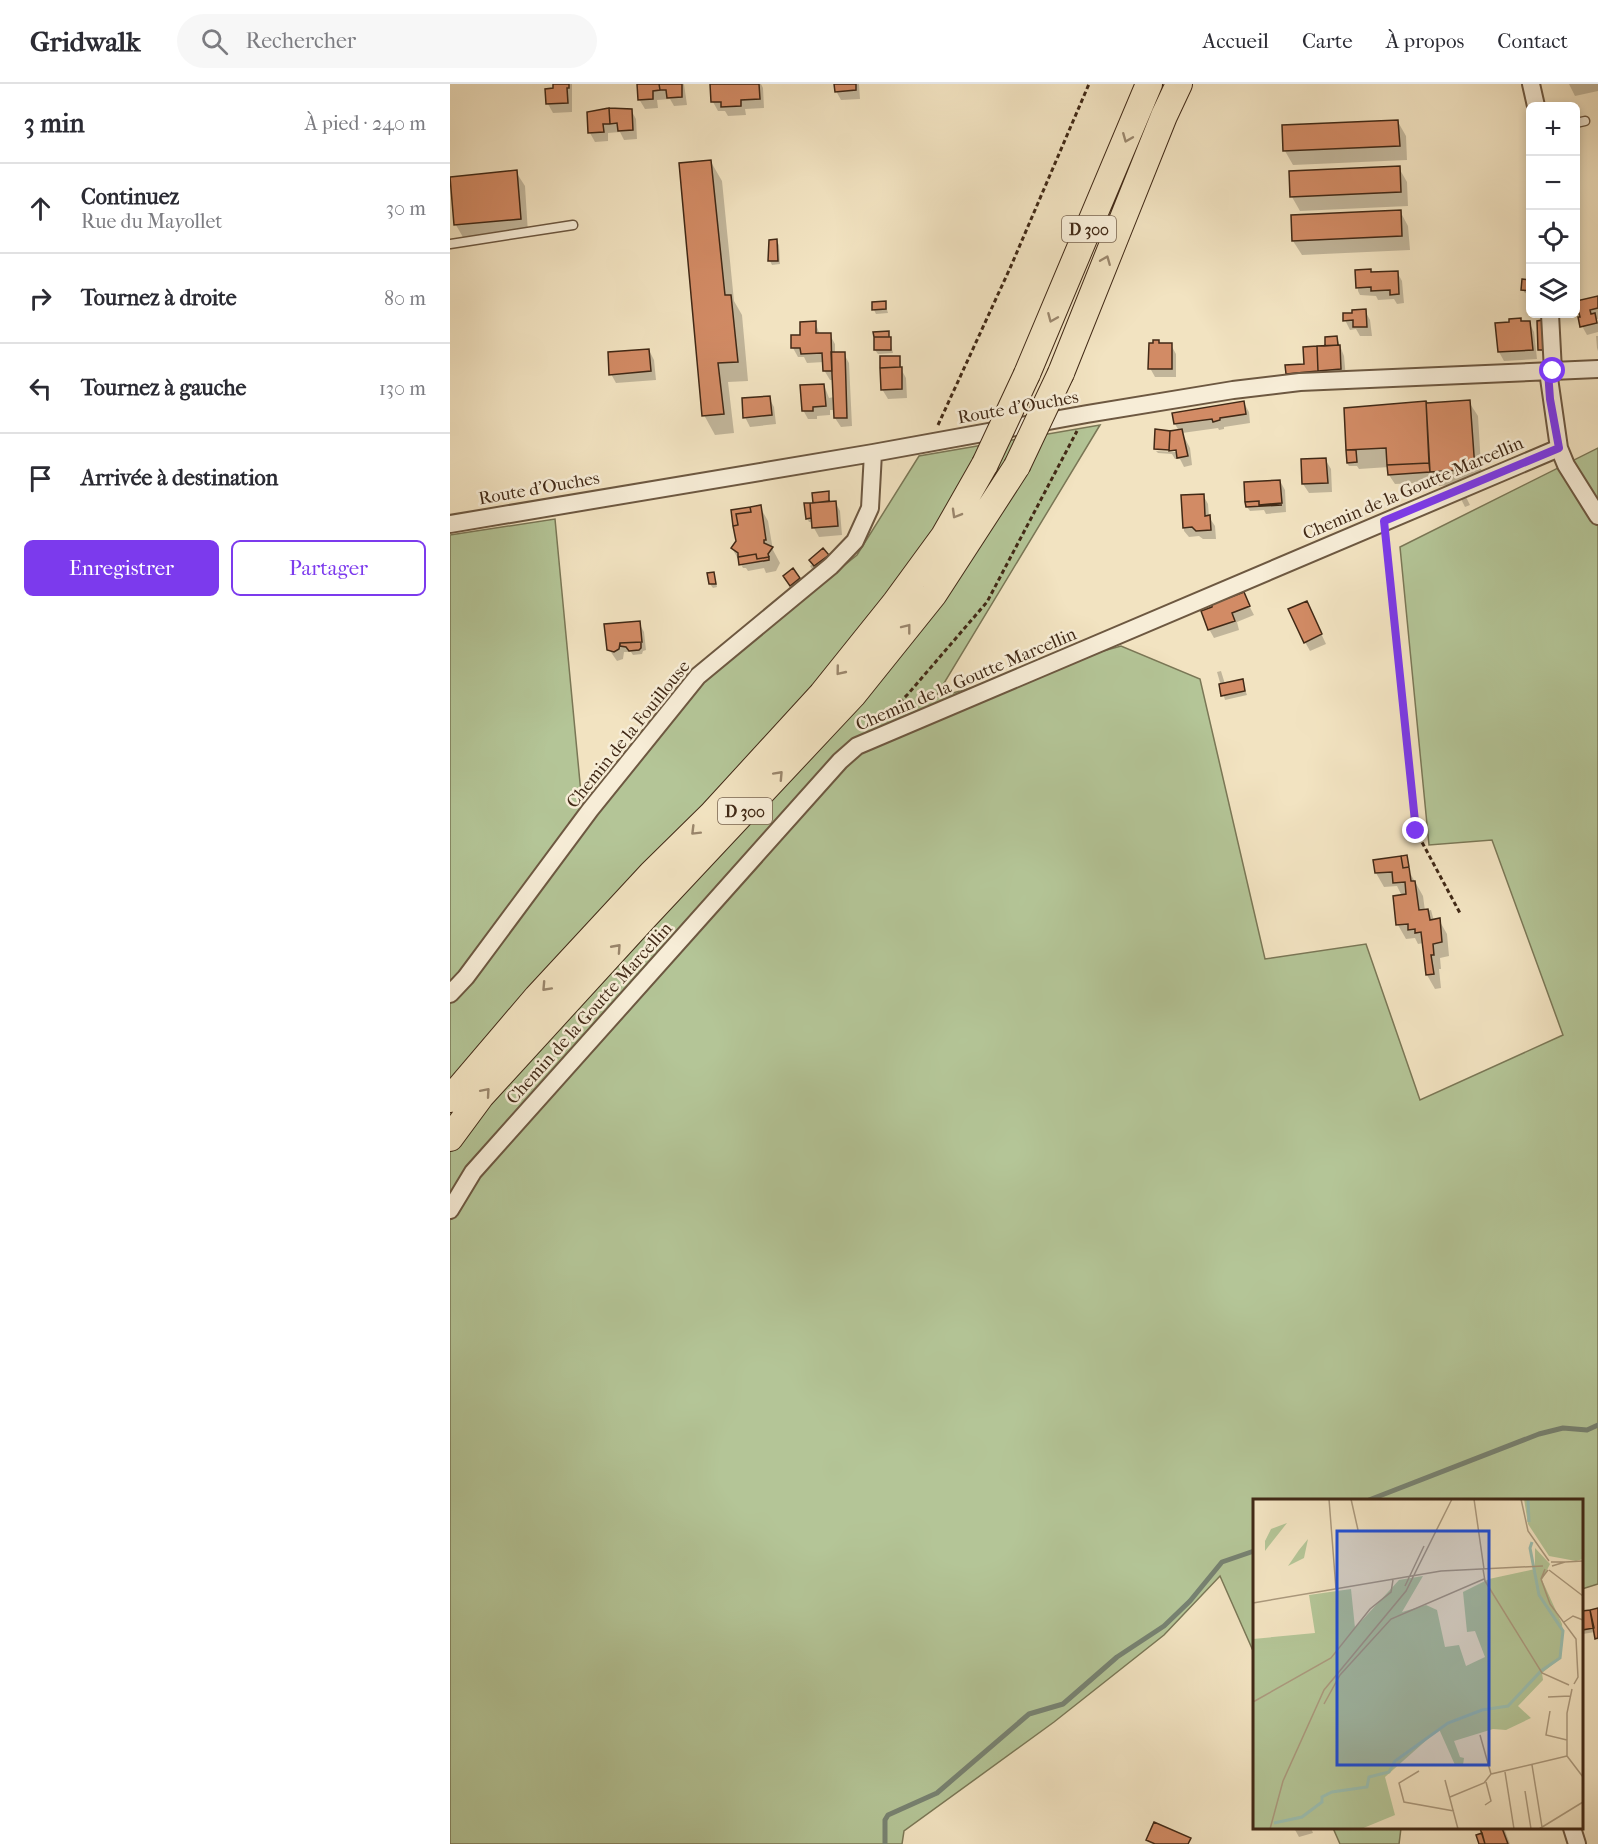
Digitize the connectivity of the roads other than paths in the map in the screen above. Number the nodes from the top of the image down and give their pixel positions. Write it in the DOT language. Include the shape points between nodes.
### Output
graph roads {
  1 [pos="1149,84"];
  2 [pos="1179,84"];
  3 [pos="1531,84"];
  4 [pos="1535,102"];
  5 [pos="1585,121"];
  6 [pos="1580,122"];
  7 [pos="573,225"];
  8 [pos="450,244"];
  9 [pos="1550,318"];
  10 [pos="1598,369"];
  11 [pos="1550,371"];
  12 [pos="1559,448"];
  13 [pos="873,453"];
  14 [pos="1598,516"];
  15 [pos="450,524"];
  16 [pos="450,994"];
  17 [pos="450,1099"];
  18 [pos="450,1138"];
  19 [pos="450,1210"];
  20 [pos="1573,1829"];
  21 [pos="1577,1844"];
  1 -- 17 [label="main road, D 300, one-way, bridge" via="1027,374 985,464 944,536 822,694 537,997"];
  18 -- 2 [label="main road, D 300, one-way, bridge" via="481,1096 853,695 934,594 1017,466 1061,372"];
  3 -- 4 [label="street"];
  5 -- 6 [label="lane"];
  7 -- 8 [label="lane"];
  9 -- 11 [label="street"];
  10 -- 11 [label="street, Route d'Ouches"];
  11 -- 12 [label="street" via="1550,399"];
  11 -- 13 [label="street, Route d'Ouches" via="1300,382 1233,390"];
  12 -- 14 [label="street"];
  12 -- 19 [label="street, Chemin de la Goutte Marcellin" via="857,746 473,1172"];
  13 -- 15 [label="street, Route d'Ouches"];
  13 -- 16 [label="street, Chemin de la Fouillouse" via="870,508 855,541 831,566 698,676"];
  20 -- 21 [label="street"];
}
